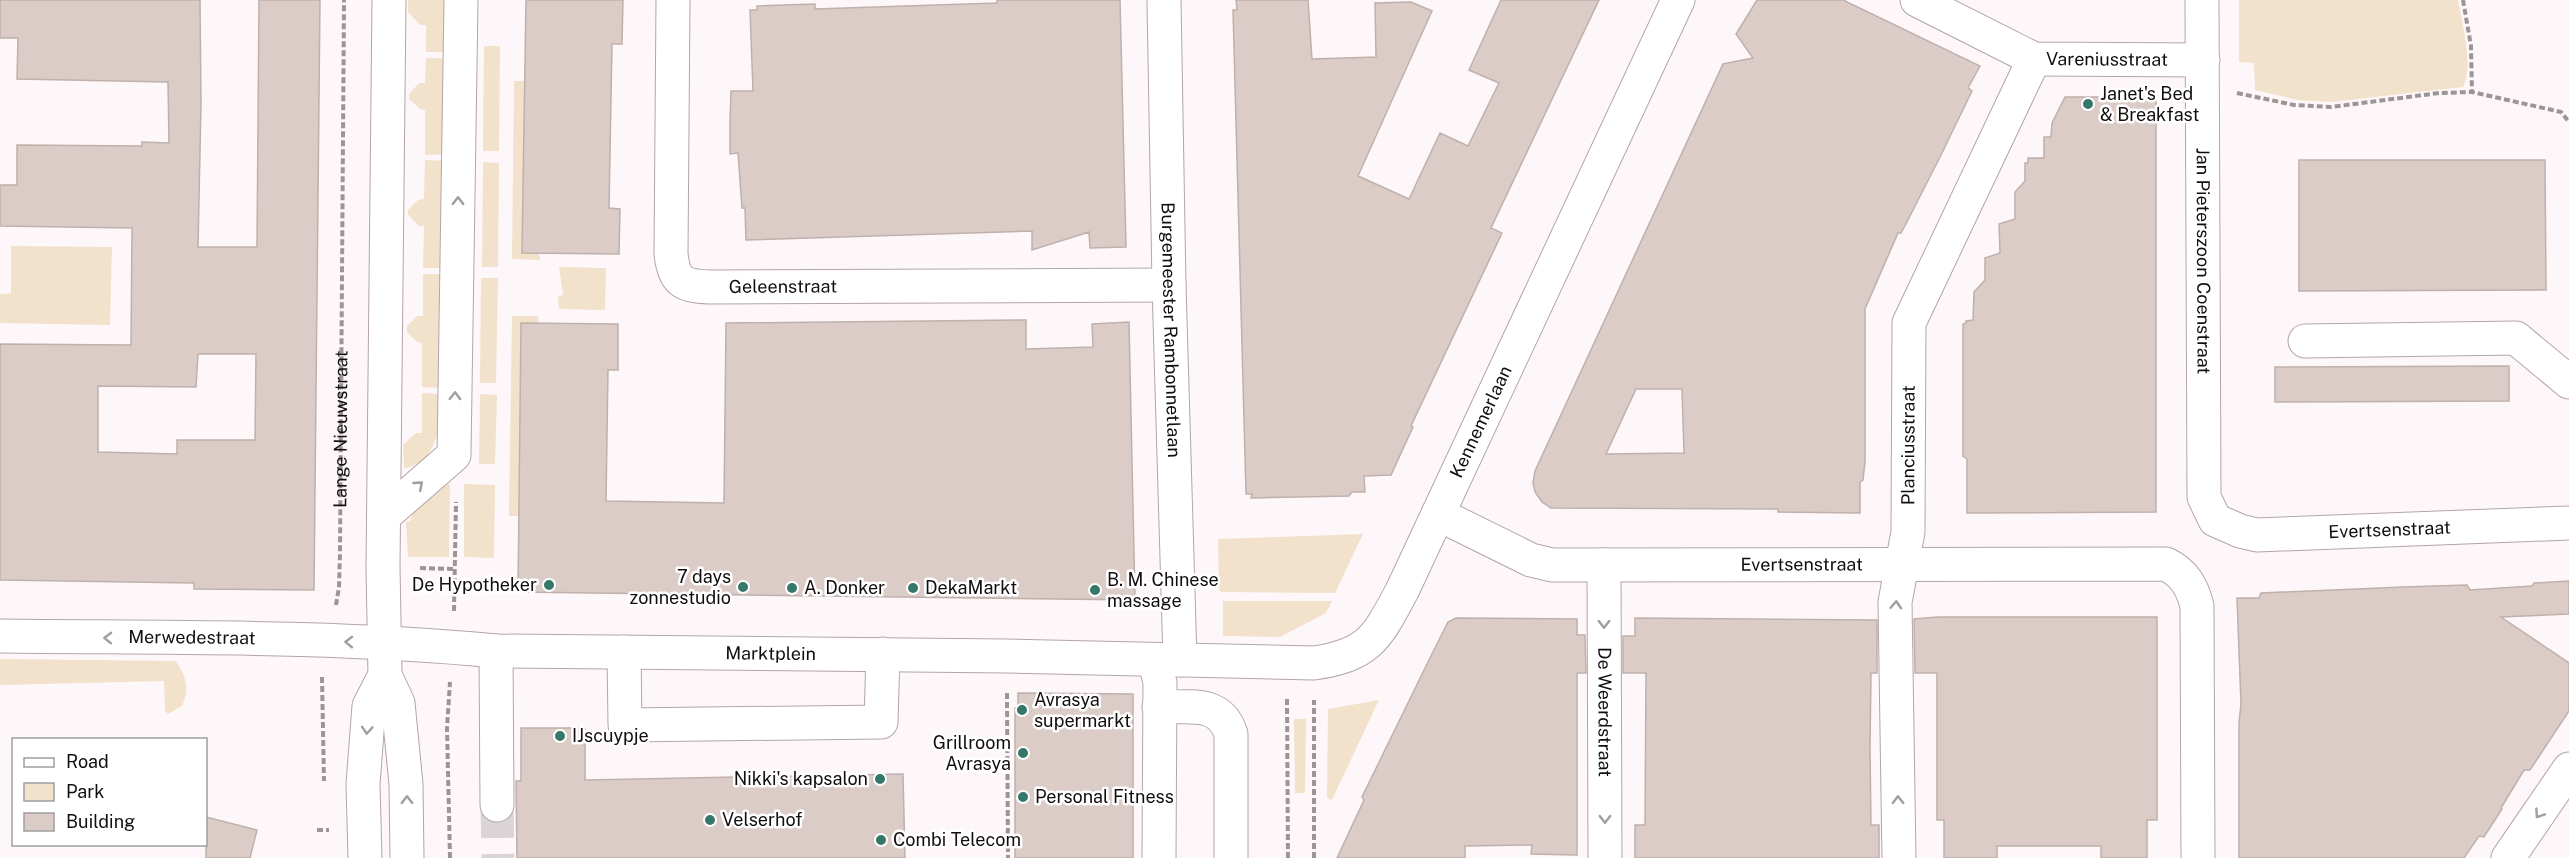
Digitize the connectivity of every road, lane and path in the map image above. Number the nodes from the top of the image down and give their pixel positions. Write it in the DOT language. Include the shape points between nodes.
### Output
graph roads {
  1 [pos="344,0"];
  2 [pos="389,0"];
  3 [pos="461,0"];
  4 [pos="674,0"];
  5 [pos="1164,0"];
  6 [pos="1678,0"];
  7 [pos="1917,0"];
  8 [pos="2202,0"];
  9 [pos="2463,0"];
  10 [pos="2034,59"];
  11 [pos="2203,73"];
  12 [pos="2472,92"];
  13 [pos="2569,122"];
  14 [pos="1169,285"];
  15 [pos="2305,341"];
  16 [pos="2569,382"];
  17 [pos="454,454"];
  18 [pos="1438,514"];
  19 [pos="384,516"];
  20 [pos="2215,520"];
  21 [pos="2569,523"];
  22 [pos="1903,563"];
  23 [pos="1604,565"];
  24 [pos="0,636"];
  25 [pos="328,642"];
  26 [pos="385,643"];
  27 [pos="453,647"];
  28 [pos="496,651"];
  29 [pos="624,652"];
  30 [pos="883,654"];
  31 [pos="1007,656"];
  32 [pos="1168,660"];
  33 [pos="1301,663"];
  34 [pos="385,675"];
  35 [pos="1159,707"];
  36 [pos="2569,769"];
  37 [pos="324,783"];
  38 [pos="497,805"];
  39 [pos="325,818"];
  40 [pos="325,839"];
  41 [pos="365,858"];
  42 [pos="407,858"];
  43 [pos="450,858"];
  44 [pos="1008,858"];
  45 [pos="1159,858"];
  46 [pos="1231,858"];
  47 [pos="1288,858"];
  48 [pos="1314,858"];
  49 [pos="1605,858"];
  50 [pos="1899,858"];
  51 [pos="2198,858"];
  52 [pos="2508,858"];
  1 -- 25 [label="path, Lange Nieuwstraat" via="339,587"];
  2 -- 19 [label="street"];
  17 -- 3 [label="street, one-way"];
  4 -- 14 [label="street, Geleenstraat" via="671,254 673,270 681,281 709,287"];
  5 -- 14 [label="street, Burgemeester Rambonnetlaan"];
  6 -- 18 [label="street, Kennemerlaan"];
  7 -- 10 [label="street, Vareniusstraat"];
  8 -- 11 [label="street, Jan Pieterszoon Coenstraat"];
  9 -- 12 [label="path" via="2471,46"];
  10 -- 11 [label="street, Vareniusstraat"];
  10 -- 22 [label="street, Planciusstraat" via="1909,323 1908,532"];
  11 -- 12 [label="path" via="2294,105 2331,107"];
  11 -- 20 [label="street, Jan Pieterszoon Coenstraat" via="2204,497"];
  12 -- 13 [label="path" via="2561,112"];
  14 -- 32 [label="street, Burgemeester Rambonnetlaan"];
  15 -- 16 [label="street" via="2516,338"];
  19 -- 17 [label="street, one-way"];
  17 -- 27 [label="path"];
  18 -- 23 [label="street, Evertsenstraat" via="1531,560 1552,565"];
  18 -- 33 [label="street, Kennemerlaan" via="1380,632 1354,654"];
  19 -- 26 [label="street"];
  20 -- 21 [label="street, Evertsenstraat" via="2258,535"];
  22 -- 23 [label="street, Evertsenstraat"];
  50 -- 22 [label="street, Planciusstraat, one-way" via="1895,602"];
  22 -- 51 [label="street, Evertsenstraat" via="2153,562 2176,569 2193,590 2197,606"];
  23 -- 49 [label="street, De Weerdstraat, one-way"];
  25 -- 24 [label="street, Merwedestraat, one-way"];
  26 -- 25 [label="street, Merwedestraat, one-way"];
  25 -- 37 [label="path, Lange Nieuwstraat" via="322,678"];
  26 -- 27 [label="street, Marktplein"];
  26 -- 34 [label="street"];
  27 -- 28 [label="street, Marktplein"];
  27 -- 43 [label="path" via="447,728"];
  28 -- 29 [label="street, Marktplein"];
  28 -- 38 [label="street"];
  29 -- 30 [label="street, Marktplein"];
  29 -- 30 [label="street" via="625,725 881,722"];
  30 -- 31 [label="street, Marktplein"];
  31 -- 32 [label="street, Marktplein"];
  31 -- 44 [label="path"];
  32 -- 33 [label="street, Kennemerlaan"];
  32 -- 35 [label="street, Burgemeester Rambonnetlaan" via="1160,683"];
  33 -- 47 [label="path"];
  33 -- 48 [label="path"];
  34 -- 41 [label="street, one-way" via="369,706 363,784"];
  42 -- 34 [label="street, one-way" via="399,703"];
  35 -- 45 [label="street, Burgemeester Rambonnetlaan"];
  35 -- 46 [label="street" via="1212,709 1227,723 1231,734"];
  36 -- 52 [label="street, one-way"];
  39 -- 40 [label="path"];
}
